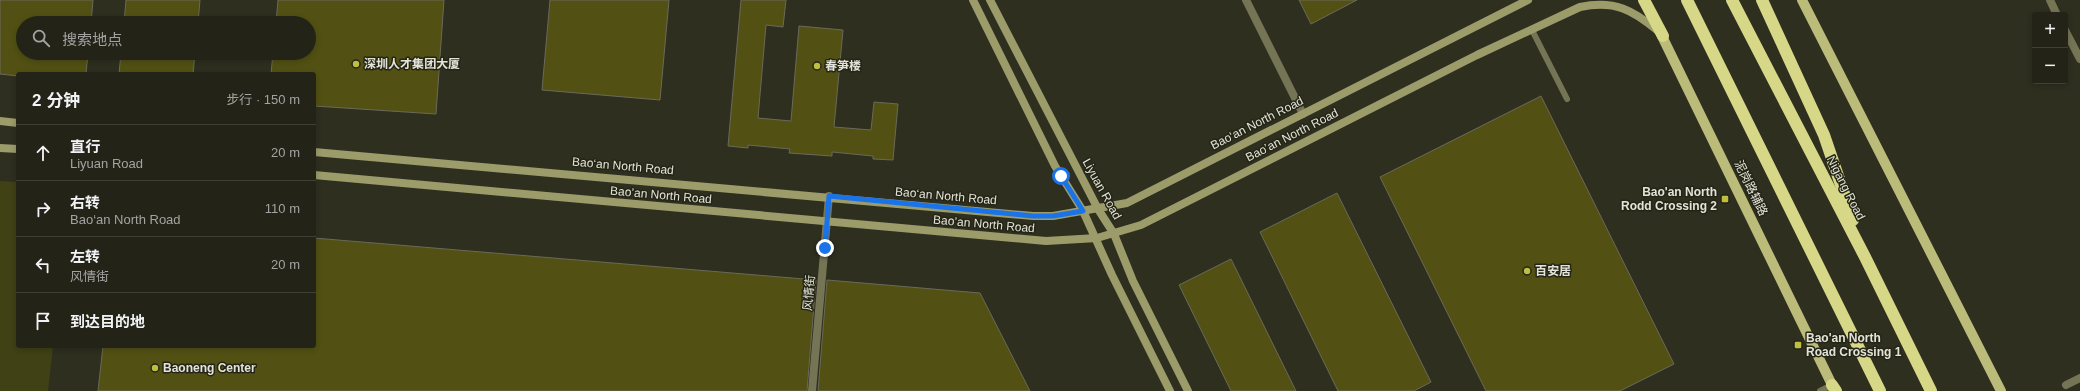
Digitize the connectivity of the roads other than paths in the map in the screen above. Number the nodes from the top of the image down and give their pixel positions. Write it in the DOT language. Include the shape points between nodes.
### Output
graph roads {
  1 [pos="973,0"];
  2 [pos="990,0"];
  3 [pos="1246,0"];
  4 [pos="1528,0"];
  5 [pos="1637,0"];
  6 [pos="1644,0"];
  7 [pos="1677,0"];
  8 [pos="1687,0"];
  9 [pos="1732,0"];
  10 [pos="1762,0"];
  11 [pos="1802,0"];
  12 [pos="2050,0"];
  13 [pos="2056,12"];
  14 [pos="1696,17"];
  15 [pos="1532,30"];
  16 [pos="1663,36"];
  17 [pos="2068,36"];
  18 [pos="2080,59"];
  19 [pos="1567,99"];
  20 [pos="1302,114"];
  21 [pos="0,121"];
  22 [pos="16,123"];
  23 [pos="0,148"];
  24 [pos="16,149"];
  25 [pos="316,152"];
  26 [pos="316,175"];
  27 [pos="829,196"];
  28 [pos="1098,209"];
  29 [pos="1083,211"];
  30 [pos="827,222"];
  31 [pos="1114,234"];
  32 [pos="1097,238"];
  33 [pos="1865,257"];
  34 [pos="2080,378"];
  35 [pos="2066,385"];
  36 [pos="1835,389"];
  37 [pos="812,391"];
  38 [pos="1170,391"];
  39 [pos="1188,391"];
  40 [pos="1820,391"];
  41 [pos="1880,391"];
  42 [pos="1931,391"];
  43 [pos="2001,391"];
  1 -- 29 [label="street" via="1055,166"];
  2 -- 28 [label="street, Liyuan Road"];
  3 -- 20 [label="street"];
  4 -- 20 [label="street, Bao‘an North Road"];
  5 -- 16 [label="main road, 泥岗路辅路"];
  6 -- 16 [label="highway"];
  7 -- 14 [label="highway"];
  8 -- 14 [label="highway"];
  9 -- 33 [label="highway, Nigang Road"];
  10 -- 33 [label="highway" via="1824,135"];
  11 -- 43 [label="main road"];
  12 -- 13 [label="street"];
  14 -- 41 [label="highway"];
  15 -- 16 [label="street, Bao’an North Road" via="1580,7 1596,3 1612,4 1640,15"];
  15 -- 19 [label="lane"];
  15 -- 31 [label="street, Bao’an North Road" via="1470,58 1154,219"];
  16 -- 36 [label="main road, 泥岗路辅路"];
  17 -- 18 [label="street"];
  20 -- 28 [label="street, Bao‘an North Road" via="1127,203"];
  21 -- 22 [label="street"];
  23 -- 24 [label="street"];
  25 -- 27 [label="street, Bao‘an North Road"];
  26 -- 30 [label="street, Bao’an North Road"];
  27 -- 29 [label="street, Bao‘an North Road" via="1033,216"];
  27 -- 30 [label="street, 风情街"];
  28 -- 29 [label="street, Bao‘an North Road"];
  28 -- 31 [label="street, Liyuan Road"];
  29 -- 32 [label="street"];
  30 -- 32 [label="street, Bao’an North Road" via="1046,241"];
  30 -- 37 [label="street, 风情街"];
  31 -- 32 [label="street, Bao’an North Road"];
  31 -- 39 [label="street, Liyuan Road" via="1133,281"];
  32 -- 38 [label="street" via="1112,275"];
  33 -- 42 [label="highway, Nigang Road"];
  34 -- 35 [label="street"];
  36 -- 40 [label="lane"];
}
